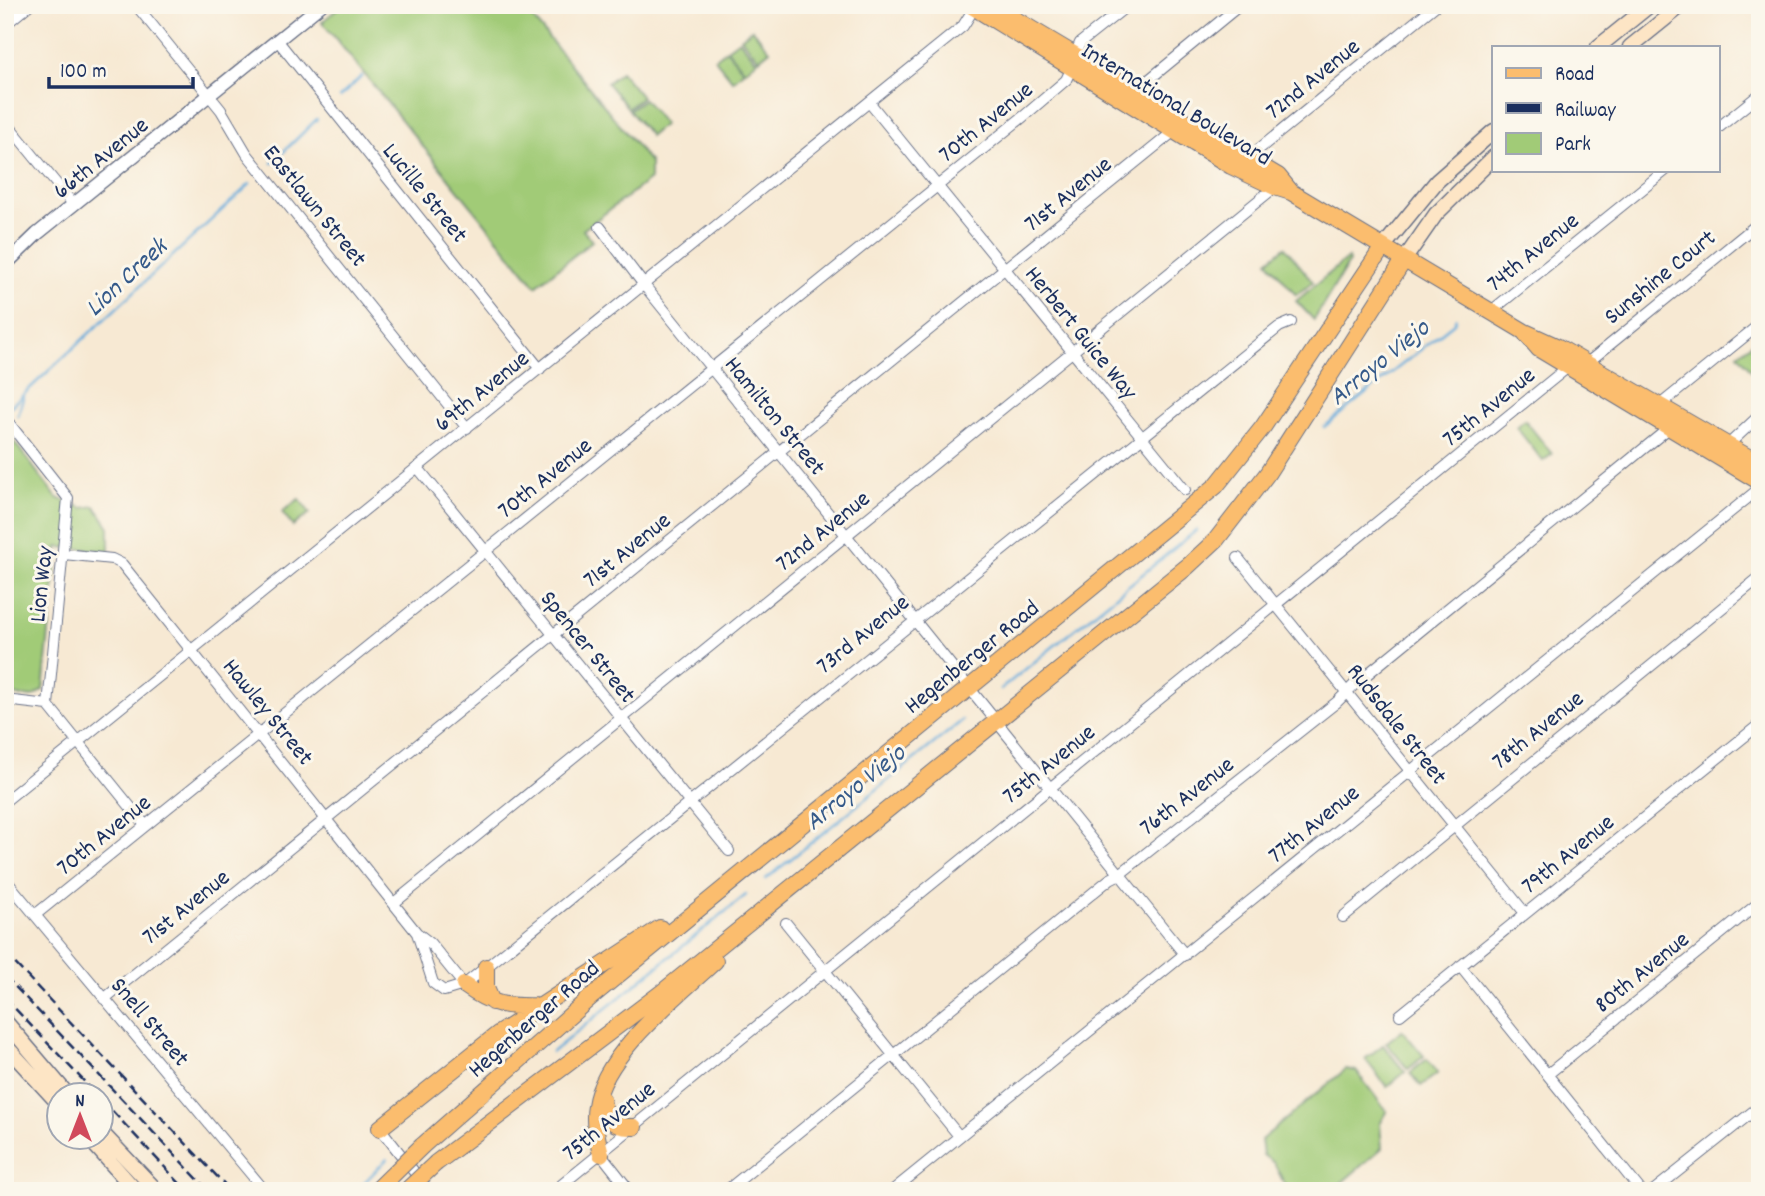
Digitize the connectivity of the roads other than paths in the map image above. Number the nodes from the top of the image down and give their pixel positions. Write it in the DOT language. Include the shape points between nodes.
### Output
graph roads {
  1 [pos="29,5"];
  2 [pos="136,5"];
  3 [pos="321,5"];
  4 [pos="1128,5"];
  5 [pos="1240,5"];
  6 [pos="1436,5"];
  7 [pos="1650,5"];
  8 [pos="1682,5"];
  9 [pos="978,6"];
  10 [pos="5,25"];
  11 [pos="278,41"];
  12 [pos="1599,46"];
  13 [pos="1631,46"];
  14 [pos="1074,61"];
  15 [pos="1135,91"];
  16 [pos="1760,94"];
  17 [pos="209,96"];
  18 [pos="869,102"];
  19 [pos="5,121"];
  20 [pos="1720,126"];
  21 [pos="1173,132"];
  22 [pos="1492,133"];
  23 [pos="1248,158"];
  24 [pos="1492,159"];
  25 [pos="1663,172"];
  26 [pos="937,187"];
  27 [pos="1275,187"];
  28 [pos="1291,192"];
  29 [pos="73,204"];
  30 [pos="1760,222"];
  31 [pos="600,227"];
  32 [pos="1383,247"];
  33 [pos="1404,260"];
  34 [pos="5,265"];
  35 [pos="1005,270"];
  36 [pos="644,285"];
  37 [pos="1490,312"];
  38 [pos="1291,322"];
  39 [pos="1760,324"];
  40 [pos="1525,332"];
  41 [pos="1072,355"];
  42 [pos="1586,364"];
  43 [pos="1568,367"];
  44 [pos="540,369"];
  45 [pos="712,369"];
  46 [pos="1660,405"];
  47 [pos="1760,415"];
  48 [pos="5,418"];
  49 [pos="467,428"];
  50 [pos="1669,428"];
  51 [pos="1141,438"];
  52 [pos="1728,445"];
  53 [pos="779,452"];
  54 [pos="1760,464"];
  55 [pos="418,468"];
  56 [pos="1760,482"];
  57 [pos="1760,488"];
  58 [pos="1185,490"];
  59 [pos="847,537"];
  60 [pos="485,551"];
  61 [pos="64,554"];
  62 [pos="1238,558"];
  63 [pos="1760,577"];
  64 [pos="1277,605"];
  65 [pos="914,620"];
  66 [pos="553,635"];
  67 [pos="192,650"];
  68 [pos="969,687"];
  69 [pos="1347,690"];
  70 [pos="5,700"];
  71 [pos="48,705"];
  72 [pos="621,719"];
  73 [pos="996,721"];
  74 [pos="1760,724"];
  75 [pos="260,734"];
  76 [pos="79,741"];
  77 [pos="1409,771"];
  78 [pos="1050,788"];
  79 [pos="5,801"];
  80 [pos="689,803"];
  81 [pos="327,818"];
  82 [pos="145,825"];
  83 [pos="1452,825"];
  84 [pos="729,851"];
  85 [pos="744,870"];
  86 [pos="1120,874"];
  87 [pos="5,879"];
  88 [pos="1760,902"];
  89 [pos="394,903"];
  90 [pos="771,903"];
  91 [pos="1525,914"];
  92 [pos="35,915"];
  93 [pos="1343,917"];
  94 [pos="786,923"];
  95 [pos="417,933"];
  96 [pos="1185,955"];
  97 [pos="1460,966"];
  98 [pos="486,967"];
  99 [pos="824,969"];
  100 [pos="464,985"];
  101 [pos="104,999"];
  102 [pos="492,1002"];
  103 [pos="544,1006"];
  104 [pos="1400,1015"];
  105 [pos="5,1021"];
  106 [pos="13,1052"];
  107 [pos="893,1054"];
  108 [pos="1548,1074"];
  109 [pos="49,1080"];
  110 [pos="600,1088"];
  111 [pos="46,1089"];
  112 [pos="1760,1106"];
  113 [pos="634,1127"];
  114 [pos="380,1128"];
  115 [pos="959,1136"];
  116 [pos="116,1148"];
  117 [pos="99,1150"];
  118 [pos="601,1154"];
  119 [pos="136,1191"];
  120 [pos="158,1191"];
  121 [pos="265,1191"];
  122 [pos="376,1191"];
  123 [pos="406,1191"];
  124 [pos="429,1191"];
  125 [pos="554,1191"];
  126 [pos="630,1191"];
  127 [pos="726,1191"];
  128 [pos="892,1191"];
  129 [pos="1641,1191"];
  130 [pos="1653,1191"];
  1 -- 10 [label="street"];
  2 -- 17 [label="street, Eastlawn Street"];
  3 -- 11 [label="street, 66th Avenue"];
  4 -- 14 [label="street, 70th Avenue" via="1080,43"];
  5 -- 15 [label="street"];
  6 -- 23 [label="street, 72nd Avenue"];
  7 -- 12 [label="main road"];
  8 -- 13 [label="main road"];
  9 -- 14 [label="main road, International Boulevard"];
  9 -- 18 [label="street, 69th Avenue" via="963,26"];
  11 -- 17 [label="street, 66th Avenue"];
  11 -- 44 [label="street, Lucille Street"];
  14 -- 15 [label="main road, International Boulevard"];
  14 -- 21 [label="main road, International Boulevard"];
  14 -- 26 [label="street, 70th Avenue" via="1063,84"];
  15 -- 23 [label="main road, International Boulevard"];
  16 -- 20 [label="street"];
  17 -- 29 [label="street, 66th Avenue"];
  17 -- 49 [label="street, Eastlawn Street" via="247,154"];
  18 -- 26 [label="street, Herbert Guice Way"];
  18 -- 36 [label="street, 69th Avenue"];
  19 -- 29 [label="street"];
  21 -- 27 [label="main road, International Boulevard"];
  21 -- 35 [label="street, 71st Avenue"];
  22 -- 32 [label="main road" via="1437,181"];
  23 -- 28 [label="main road, International Boulevard" via="1278,176"];
  24 -- 33 [label="main road" via="1436,214"];
  25 -- 37 [label="street, 74th Avenue"];
  26 -- 35 [label="street, Herbert Guice Way"];
  26 -- 45 [label="street, 70th Avenue"];
  27 -- 28 [label="main road, International Boulevard"];
  27 -- 41 [label="street, 72nd Avenue"];
  28 -- 32 [label="main road, International Boulevard"];
  29 -- 34 [label="street, 66th Avenue"];
  30 -- 42 [label="street, Sunshine Court"];
  31 -- 36 [label="street, Hamilton Street"];
  32 -- 33 [label="main road, International Boulevard"];
  32 -- 68 [label="main road, Hegenberger Road" via="1263,427 1216,486"];
  33 -- 37 [label="main road, International Boulevard"];
  33 -- 73 [label="main road, Hegenberger Road" via="1267,474 1216,540"];
  35 -- 41 [label="street, Herbert Guice Way"];
  35 -- 53 [label="street, 71st Avenue"];
  36 -- 44 [label="street, 69th Avenue"];
  36 -- 45 [label="street, Hamilton Street"];
  37 -- 40 [label="main road, International Boulevard"];
  38 -- 51 [label="street, 73rd Avenue"];
  39 -- 46 [label="street"];
  40 -- 42 [label="main road, International Boulevard"];
  40 -- 43 [label="main road, International Boulevard" via="1539,349"];
  41 -- 51 [label="street, Herbert Guice Way"];
  41 -- 59 [label="street, 72nd Avenue"];
  42 -- 46 [label="main road, International Boulevard"];
  43 -- 50 [label="main road, International Boulevard"];
  43 -- 64 [label="street, 75th Avenue"];
  44 -- 49 [label="street, 69th Avenue"];
  45 -- 53 [label="street, Hamilton Street"];
  45 -- 60 [label="street, 70th Avenue"];
  46 -- 52 [label="main road, International Boulevard"];
  47 -- 52 [label="street"];
  48 -- 61 [label="street, Lion Way" via="68,498"];
  49 -- 55 [label="street, 69th Avenue"];
  50 -- 56 [label="main road, International Boulevard"];
  50 -- 69 [label="street, 76th Avenue"];
  51 -- 58 [label="street, Herbert Guice Way"];
  51 -- 65 [label="street, 73rd Avenue"];
  52 -- 54 [label="main road, International Boulevard"];
  53 -- 59 [label="street, Hamilton Street"];
  53 -- 66 [label="street, 71st Avenue"];
  55 -- 60 [label="street, Spencer Street"];
  55 -- 67 [label="street, 69th Avenue"];
  57 -- 77 [label="street, 77th Avenue"];
  59 -- 65 [label="street, Hamilton Street"];
  59 -- 72 [label="street, 72nd Avenue"];
  60 -- 66 [label="street, Spencer Street"];
  60 -- 75 [label="street, 70th Avenue"];
  61 -- 67 [label="street, Hawley Street" via="122,564"];
  61 -- 71 [label="street, Lion Way"];
  62 -- 64 [label="street, Rudsdale Street"];
  63 -- 83 [label="street, 78th Avenue"];
  64 -- 69 [label="street, Rudsdale Street"];
  64 -- 78 [label="street, 75th Avenue"];
  65 -- 68 [label="street, Hamilton Street"];
  65 -- 80 [label="street, 73rd Avenue"];
  66 -- 72 [label="street, Spencer Street"];
  66 -- 81 [label="street, 71st Avenue"];
  67 -- 75 [label="street, Hawley Street"];
  67 -- 76 [label="street, 69th Avenue"];
  68 -- 73 [label="street, Hamilton Street"];
  68 -- 85 [label="main road, Hegenberger Road"];
  69 -- 77 [label="street, Rudsdale Street"];
  69 -- 86 [label="street, 76th Avenue"];
  70 -- 71 [label="street"];
  71 -- 76 [label="street"];
  72 -- 80 [label="street, Spencer Street"];
  72 -- 89 [label="street, 72nd Avenue"];
  73 -- 78 [label="street, Hamilton Street"];
  73 -- 90 [label="main road, Hegenberger Road"];
  74 -- 91 [label="street, 79th Avenue"];
  75 -- 81 [label="street, Hawley Street"];
  75 -- 82 [label="street, 70th Avenue"];
  76 -- 79 [label="street, 69th Avenue"];
  76 -- 82 [label="street"];
  77 -- 83 [label="street, Rudsdale Street"];
  77 -- 96 [label="street, 77th Avenue"];
  78 -- 86 [label="street, Hamilton Street"];
  78 -- 99 [label="street, 75th Avenue"];
  80 -- 84 [label="street, Spencer Street"];
  80 -- 98 [label="street, 73rd Avenue"];
  81 -- 89 [label="street, Hawley Street"];
  81 -- 101 [label="street, 71st Avenue"];
  82 -- 92 [label="street, 70th Avenue"];
  83 -- 91 [label="street, Rudsdale Street"];
  83 -- 93 [label="street, 78th Avenue"];
  85 -- 103 [label="main road"];
  85 -- 122 [label="main road, Hegenberger Road, bridge" via="591,997"];
  86 -- 96 [label="street, Hamilton Street"];
  86 -- 107 [label="street, 76th Avenue"];
  87 -- 92 [label="street, Snell Street"];
  88 -- 108 [label="street, 80th Avenue"];
  89 -- 95 [label="street, Hawley Street"];
  90 -- 110 [label="main road" via="627,1048"];
  90 -- 123 [label="main road, Hegenberger Road, bridge"];
  91 -- 97 [label="street, 79th Avenue"];
  92 -- 101 [label="street, Snell Street"];
  94 -- 99 [label="street"];
  95 -- 100 [label="street, Hawley Street"];
  95 -- 100 [label="street, Hawley Street" via="438,988 444,991"];
  96 -- 115 [label="street, 77th Avenue"];
  97 -- 104 [label="street, 79th Avenue"];
  97 -- 108 [label="street"];
  98 -- 100 [label="street, 73rd Avenue"];
  98 -- 102 [label="main road" via="486,988"];
  99 -- 107 [label="street"];
  99 -- 113 [label="street, 75th Avenue"];
  100 -- 102 [label="main road"];
  101 -- 121 [label="street, Snell Street"];
  102 -- 103 [label="main road" via="505,1007"];
  103 -- 114 [label="main road" via="498,1034"];
  105 -- 106 [label="main road"];
  106 -- 109 [label="main road"];
  106 -- 111 [label="main road"];
  107 -- 115 [label="street"];
  107 -- 127 [label="street, 76th Avenue"];
  108 -- 129 [label="street"];
  110 -- 113 [label="main road" via="604,1115 618,1126"];
  110 -- 118 [label="main road" via="595,1121"];
  112 -- 130 [label="street"];
  113 -- 118 [label="street, 75th Avenue"];
  114 -- 124 [label="street"];
  115 -- 128 [label="street, 77th Avenue"];
  116 -- 120 [label="main road"];
  117 -- 119 [label="main road"];
  118 -- 125 [label="street, 75th Avenue"];
  118 -- 126 [label="street"];
}
